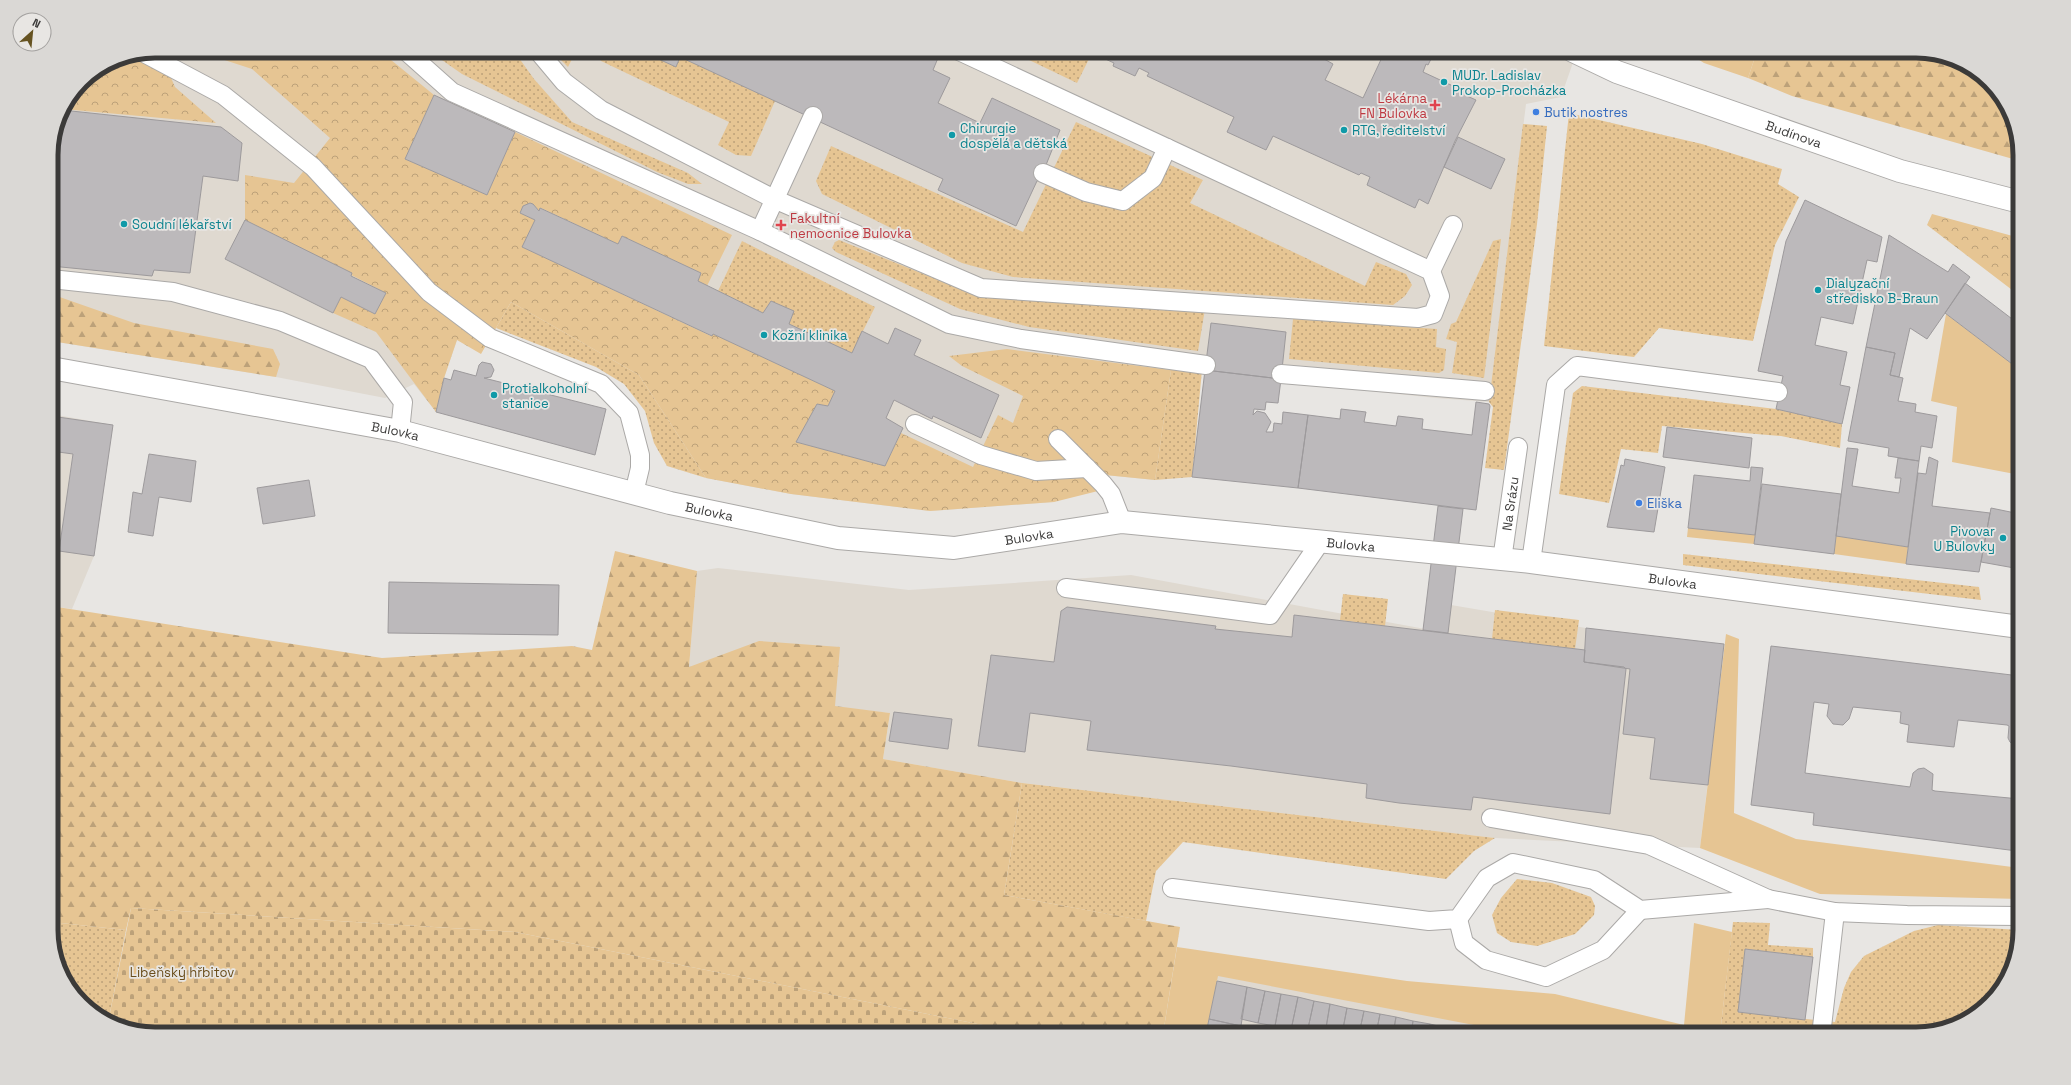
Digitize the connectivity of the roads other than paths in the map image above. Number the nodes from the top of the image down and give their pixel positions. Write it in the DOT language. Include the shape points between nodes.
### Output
graph roads {
  1 [pos="154,58"];
  2 [pos="414,58"];
  3 [pos="544,58"];
  4 [pos="974,58"];
  5 [pos="1588,58"];
  6 [pos="813,116"];
  7 [pos="1167,148"];
  8 [pos="1043,172"];
  9 [pos="774,199"];
  10 [pos="2013,200"];
  11 [pos="1453,225"];
  12 [pos="760,231"];
  13 [pos="1431,271"];
  14 [pos="58,279"];
  15 [pos="1206,365"];
  16 [pos="58,369"];
  17 [pos="1281,374"];
  18 [pos="1485,391"];
  19 [pos="1778,392"];
  20 [pos="915,424"];
  21 [pos="400,431"];
  22 [pos="1058,439"];
  23 [pos="1518,448"];
  24 [pos="1087,468"];
  25 [pos="634,494"];
  26 [pos="1122,522"];
  27 [pos="1322,542"];
  28 [pos="1502,560"];
  29 [pos="1531,562"];
  30 [pos="1066,588"];
  31 [pos="2013,626"];
  32 [pos="1491,818"];
  33 [pos="1172,888"];
  34 [pos="1768,899"];
  35 [pos="1640,910"];
  36 [pos="1835,912"];
  37 [pos="2013,916"];
  38 [pos="1458,919"];
  39 [pos="1822,1027"];
  1 -- 25 [label="lane" via="223,95 313,167 430,292 490,338 601,384 629,413 640,455"];
  2 -- 12 [label="lane" via="452,92"];
  3 -- 9 [label="lane" via="564,82 601,110"];
  4 -- 7 [label="lane"];
  5 -- 10 [label="street, Budínova" via="1617,72 1900,171"];
  6 -- 9 [label="lane"];
  7 -- 8 [label="lane" via="1153,178 1123,201 1086,192"];
  7 -- 13 [label="lane"];
  9 -- 12 [label="lane"];
  9 -- 13 [label="lane" via="981,288 1418,318 1434,314 1440,296"];
  11 -- 13 [label="lane"];
  12 -- 15 [label="lane" via="949,324 1020,339"];
  14 -- 21 [label="lane" via="173,292 280,321 371,359 403,402"];
  16 -- 21 [label="street, Bulovka"];
  17 -- 18 [label="lane"];
  19 -- 29 [label="lane" via="1577,366 1556,385"];
  20 -- 24 [label="lane" via="981,455 1036,471"];
  21 -- 25 [label="street, Bulovka"];
  22 -- 24 [label="lane"];
  23 -- 28 [label="lane, Na Srázu"];
  24 -- 26 [label="lane" via="1111,494"];
  25 -- 26 [label="street, Bulovka" via="838,538 954,548"];
  26 -- 27 [label="street, Bulovka"];
  27 -- 28 [label="street, Bulovka"];
  27 -- 30 [label="lane" via="1270,615"];
  28 -- 29 [label="street, Bulovka"];
  29 -- 31 [label="street, Bulovka"];
  32 -- 34 [label="lane" via="1649,845"];
  33 -- 38 [label="lane" via="1429,921"];
  34 -- 35 [label="lane"];
  34 -- 36 [label="lane"];
  35 -- 38 [label="lane" via="1594,880 1513,863 1487,878"];
  35 -- 38 [label="lane" via="1603,950 1546,977 1486,960 1464,943"];
  36 -- 37 [label="lane"];
  36 -- 39 [label="lane"];
}
